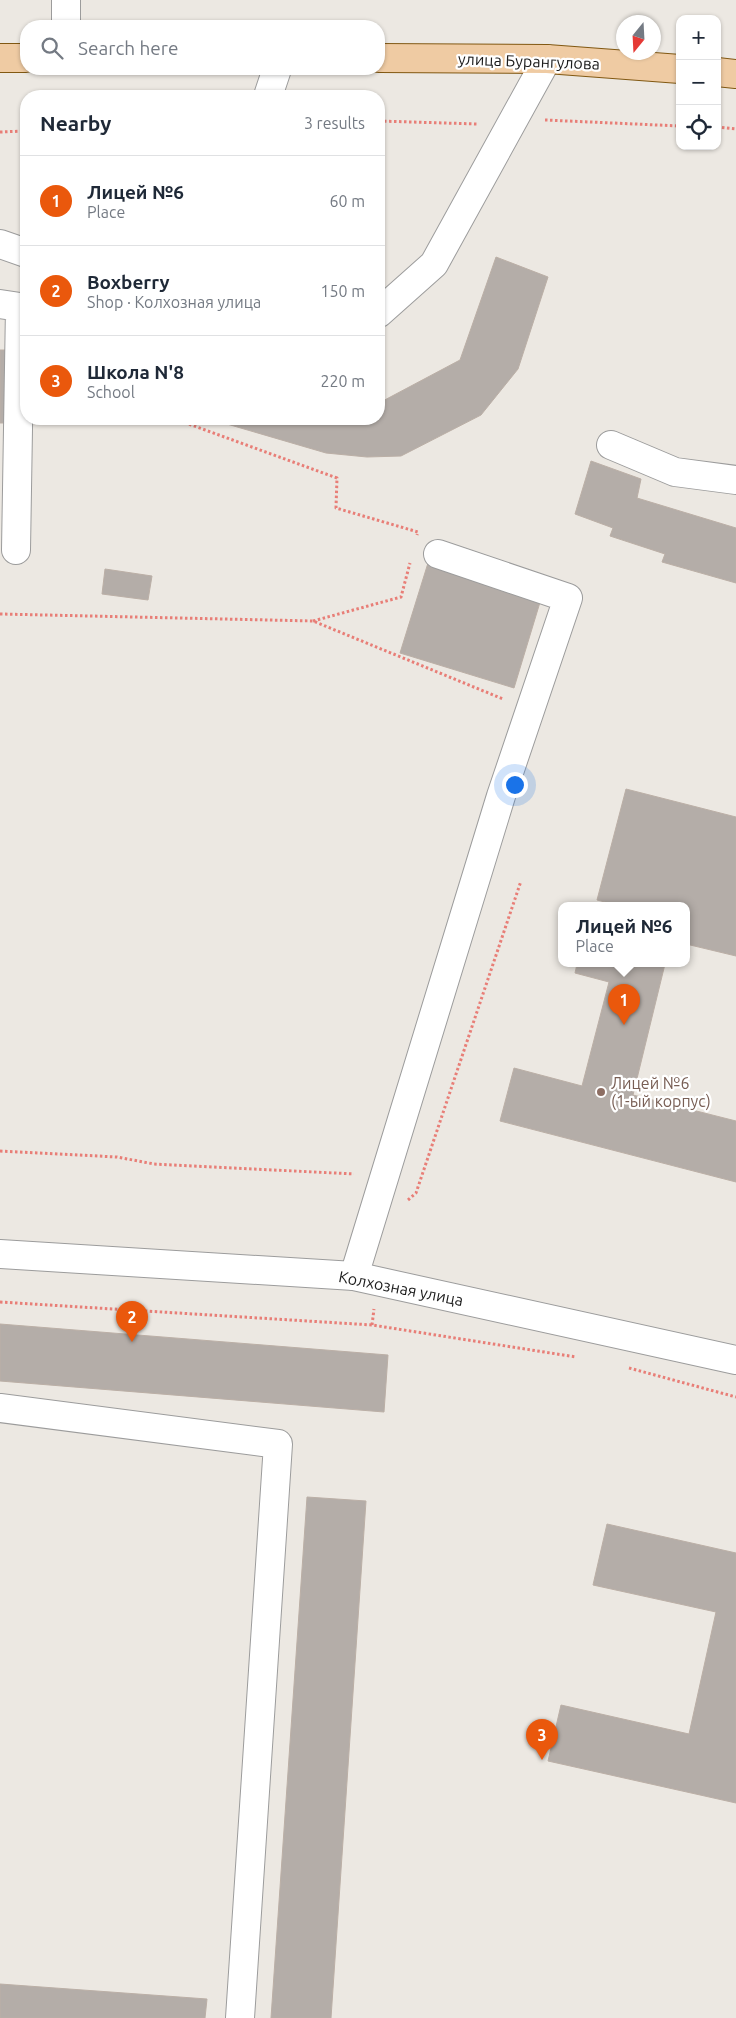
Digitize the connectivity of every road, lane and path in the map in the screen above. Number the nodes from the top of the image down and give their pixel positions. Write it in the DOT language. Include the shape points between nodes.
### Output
graph roads {
  1 [pos="66,0"];
  2 [pos="66,20"];
  3 [pos="0,58"];
  4 [pos="20,58"];
  5 [pos="385,58"];
  6 [pos="547,58"];
  7 [pos="676,69"];
  8 [pos="274,75"];
  9 [pos="270,90"];
  10 [pos="721,127"];
  11 [pos="736,129"];
  12 [pos="20,131"];
  13 [pos="0,132"];
  14 [pos="0,244"];
  15 [pos="20,251"];
  16 [pos="0,304"];
  17 [pos="385,309"];
  18 [pos="191,425"];
  19 [pos="611,445"];
  20 [pos="736,480"];
  21 [pos="427,548"];
  22 [pos="16,550"];
  23 [pos="410,560"];
  24 [pos="0,614"];
  25 [pos="312,621"];
  26 [pos="529,710"];
  27 [pos="521,881"];
  28 [pos="0,1151"];
  29 [pos="354,1174"];
  30 [pos="402,1204"];
  31 [pos="0,1254"];
  32 [pos="354,1276"];
  33 [pos="0,1302"];
  34 [pos="375,1303"];
  35 [pos="372,1325"];
  36 [pos="578,1357"];
  37 [pos="736,1360"];
  38 [pos="626,1368"];
  39 [pos="736,1397"];
  40 [pos="0,1408"];
  41 [pos="240,2018"];
  1 -- 2 [label="street"];
  3 -- 4 [label="main road"];
  5 -- 6 [label="main road, улица Бурангулова"];
  6 -- 7 [label="main road, улица Бурангулова"];
  6 -- 17 [label="street" via="434,264"];
  8 -- 9 [label="street"];
  10 -- 11 [label="path"];
  12 -- 13 [label="path"];
  14 -- 15 [label="street"];
  16 -- 22 [label="street" via="20,307"];
  18 -- 21 [label="path" via="337,478 336,508 418,532"];
  19 -- 20 [label="street" via="675,472"];
  21 -- 26 [label="street" via="568,598"];
  23 -- 25 [label="path" via="401,597"];
  24 -- 25 [label="path"];
  25 -- 26 [label="path"];
  26 -- 32 [label="street"];
  27 -- 30 [label="path" via="416,1193"];
  28 -- 29 [label="path" via="118,1157 154,1164"];
  31 -- 32 [label="street, Колхозная улица"];
  32 -- 37 [label="street, Колхозная улица"];
  33 -- 35 [label="path"];
  34 -- 35 [label="path"];
  35 -- 36 [label="path"];
  38 -- 39 [label="path"];
  40 -- 41 [label="street" via="278,1444"];
}
